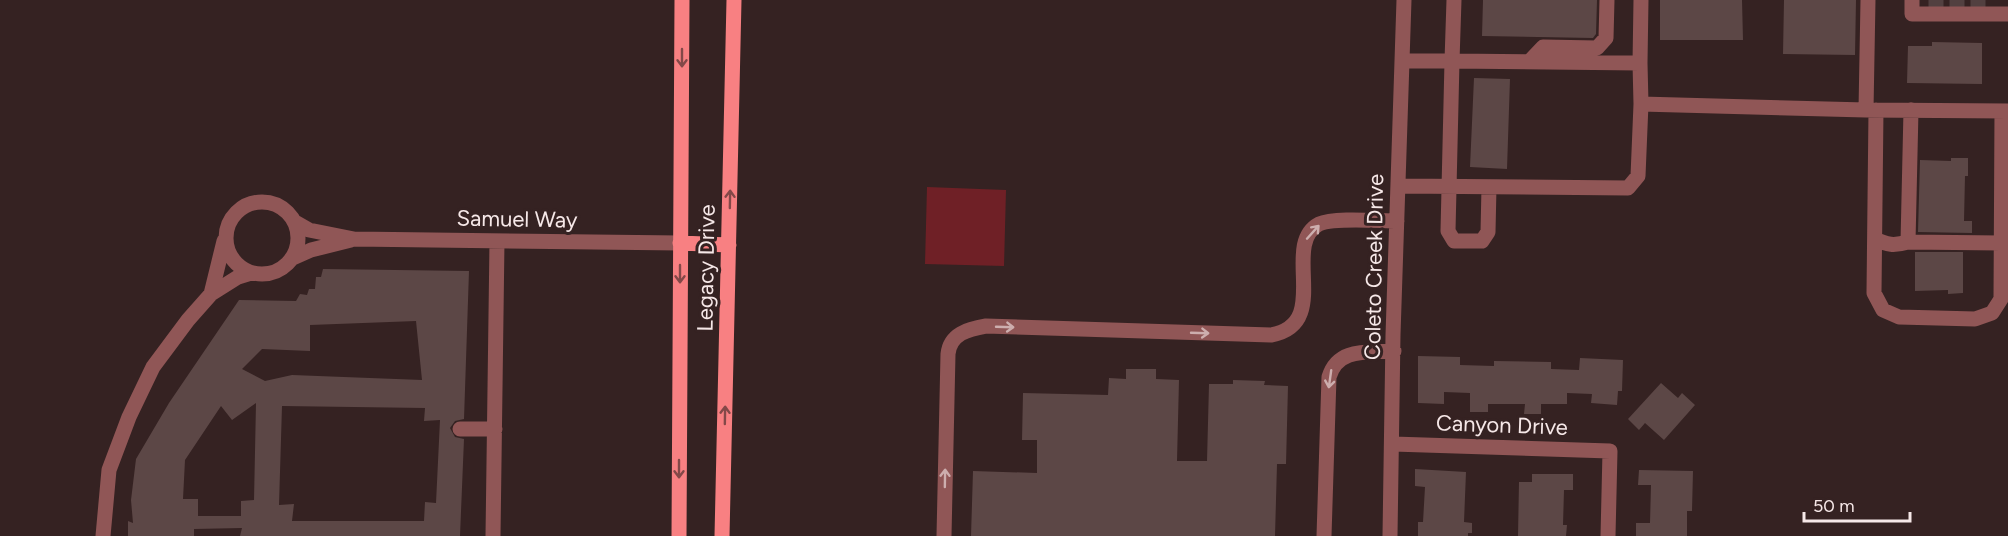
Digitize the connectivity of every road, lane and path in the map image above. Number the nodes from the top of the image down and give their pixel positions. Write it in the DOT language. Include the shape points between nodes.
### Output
graph roads {
  1 [pos="682,0"];
  2 [pos="734,0"];
  3 [pos="1404,0"];
  4 [pos="1454,0"];
  5 [pos="1607,0"];
  6 [pos="1641,0"];
  7 [pos="1868,0"];
  8 [pos="1912,0"];
  9 [pos="2008,14"];
  10 [pos="1402,61"];
  11 [pos="1452,61"];
  12 [pos="1529,62"];
  13 [pos="1640,63"];
  14 [pos="1641,104"];
  15 [pos="1871,110"];
  16 [pos="1911,110"];
  17 [pos="2005,111"];
  18 [pos="1398,186"];
  19 [pos="1449,186"];
  20 [pos="1489,187"];
  21 [pos="1397,221"];
  22 [pos="295,222"];
  23 [pos="225,236"];
  24 [pos="354,239"];
  25 [pos="1875,239"];
  26 [pos="496,241"];
  27 [pos="1908,242"];
  28 [pos="680,243"];
  29 [pos="2001,243"];
  30 [pos="729,244"];
  31 [pos="293,258"];
  32 [pos="251,273"];
  33 [pos="211,294"];
  34 [pos="1394,351"];
  35 [pos="460,429"];
  36 [pos="495,429"];
  37 [pos="1393,444"];
  38 [pos="103,536"];
  39 [pos="493,536"];
  40 [pos="679,536"];
  41 [pos="722,536"];
  42 [pos="944,536"];
  43 [pos="1324,536"];
  44 [pos="1390,536"];
  45 [pos="1608,536"];
  1 -- 28 [label="main road, Legacy Drive, one-way"];
  30 -- 2 [label="main road, Legacy Drive, one-way"];
  3 -- 10 [label="street, Coleto Creek Drive"];
  4 -- 11 [label="street"];
  5 -- 12 [label="street" via="1606,38 1598,48 1543,47"];
  6 -- 13 [label="street"];
  7 -- 15 [label="street"];
  8 -- 9 [label="street" via="1912,14"];
  10 -- 11 [label="street"];
  10 -- 18 [label="street, Coleto Creek Drive"];
  11 -- 12 [label="street"];
  11 -- 19 [label="street"];
  12 -- 13 [label="street"];
  13 -- 14 [label="street"];
  14 -- 15 [label="street"];
  14 -- 20 [label="street" via="1638,176 1628,188"];
  15 -- 16 [label="street"];
  15 -- 25 [label="street"];
  16 -- 17 [label="street"];
  16 -- 27 [label="street"];
  17 -- 29 [label="street"];
  18 -- 19 [label="street"];
  18 -- 21 [label="street, Coleto Creek Drive"];
  19 -- 20 [label="street"];
  19 -- 20 [label="street" via="1448,231 1454,241 1482,241 1488,232"];
  21 -- 34 [label="street, Coleto Creek Drive"];
  42 -- 21 [label="street, one-way" via="948,354 960,333 986,326 1283,333 1301,314 1304,248 1311,231 1330,221"];
  22 -- 23 [label="street" via="279,206 255,202 234,214"];
  22 -- 24 [label="street, Samuel Way" via="309,230"];
  22 -- 31 [label="street" via="299,235"];
  23 -- 32 [label="street" via="232,259"];
  23 -- 33 [label="street"];
  24 -- 26 [label="street, Samuel Way"];
  24 -- 31 [label="street, Samuel Way"];
  25 -- 27 [label="street" via="1888,245"];
  25 -- 29 [label="street" via="1874,293 1883,310 1899,317 1975,319 1992,313 2001,299"];
  26 -- 28 [label="street, Samuel Way"];
  26 -- 36 [label="street"];
  27 -- 29 [label="street"];
  28 -- 30 [label="main road"];
  28 -- 40 [label="main road, Legacy Drive, one-way"];
  41 -- 30 [label="main road, Legacy Drive, one-way"];
  31 -- 32 [label="street" via="274,273"];
  32 -- 33 [label="street"];
  33 -- 38 [label="street" via="153,367 129,417 110,470"];
  34 -- 37 [label="street, Coleto Creek Drive"];
  34 -- 43 [label="street, one-way" via="1354,353 1332,365"];
  35 -- 36 [label="street"];
  36 -- 39 [label="street"];
  37 -- 44 [label="street, Coleto Creek Drive"];
  37 -- 45 [label="street, Canyon Drive" via="1610,451"];
}
